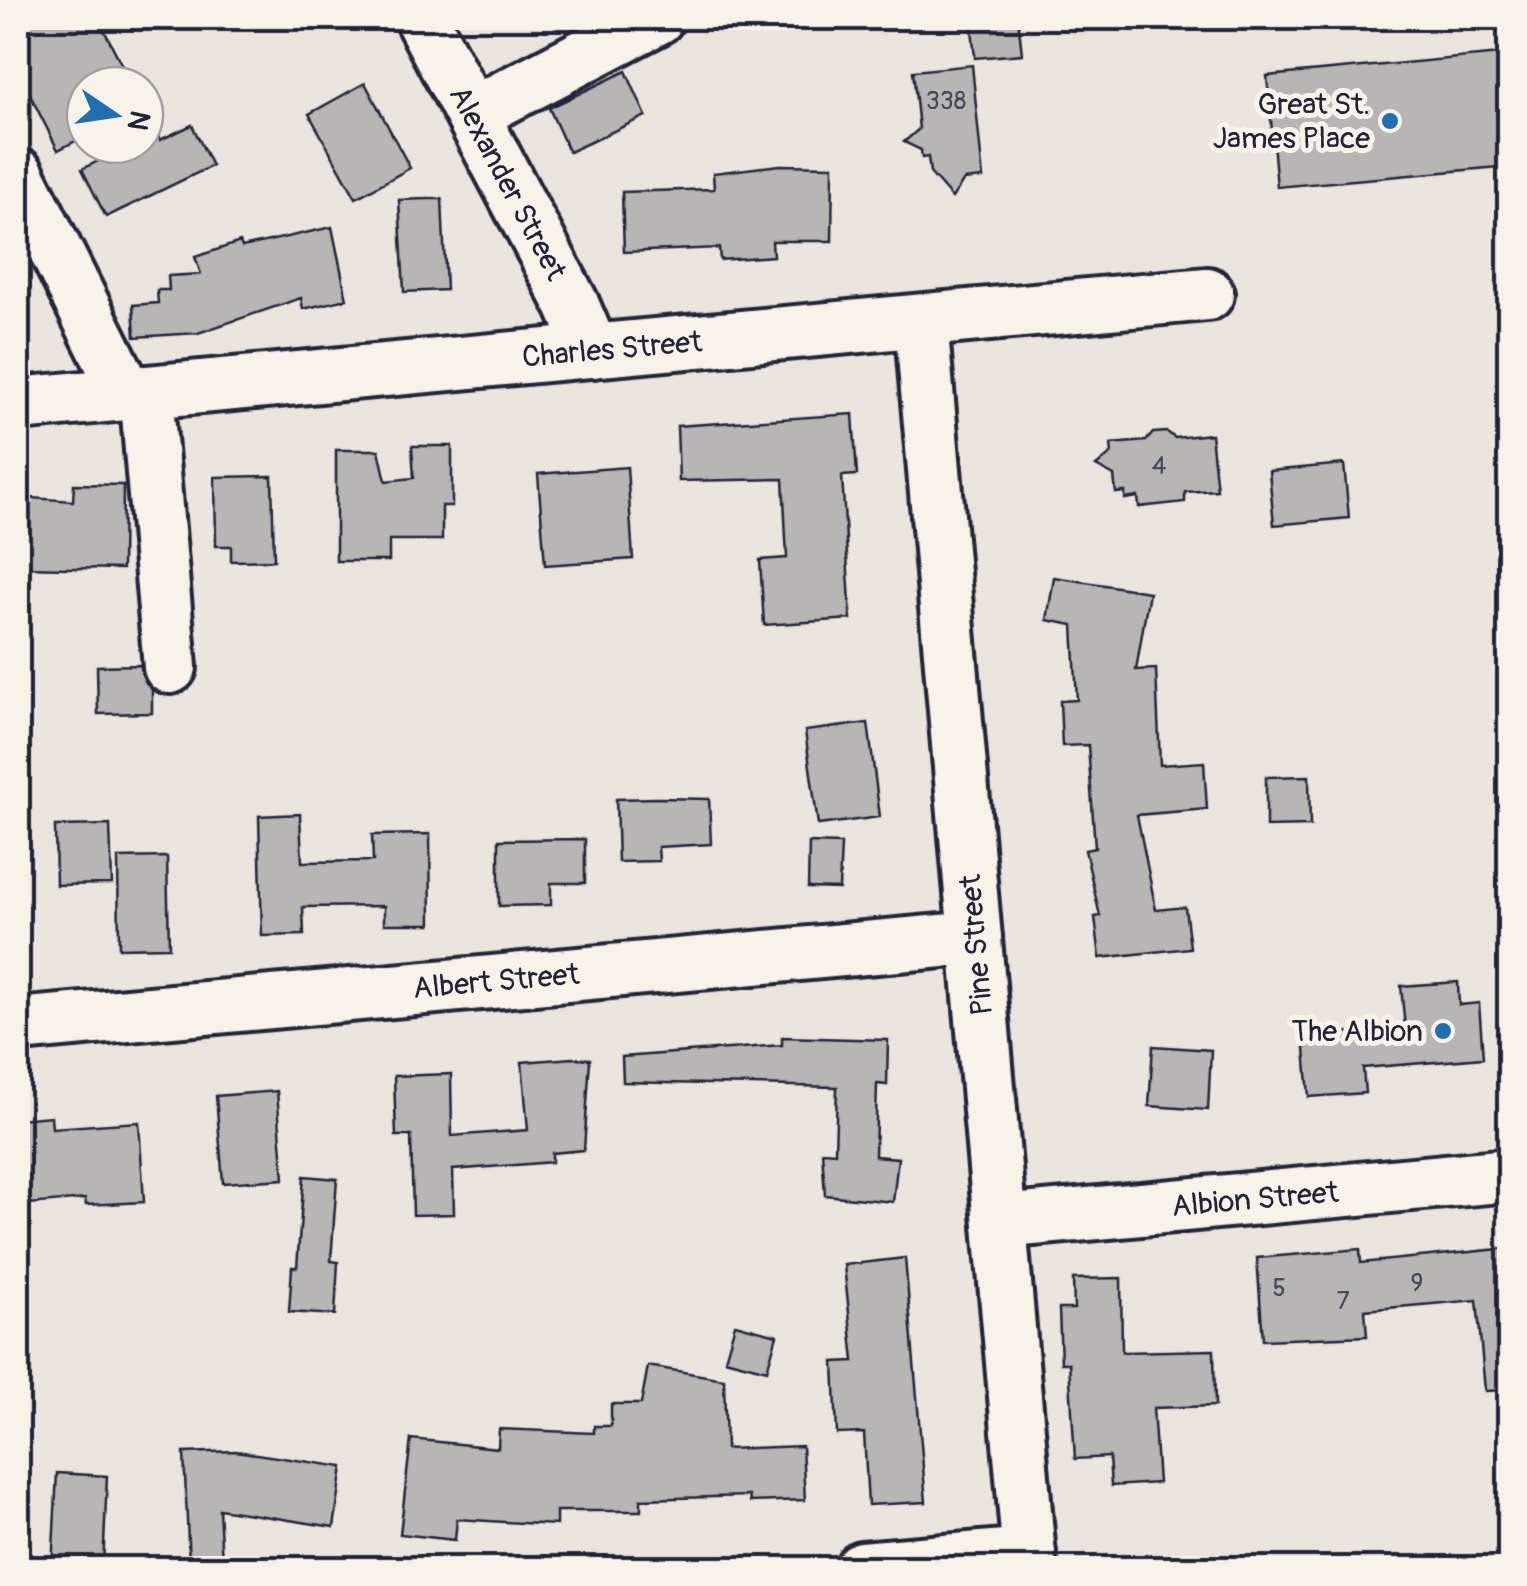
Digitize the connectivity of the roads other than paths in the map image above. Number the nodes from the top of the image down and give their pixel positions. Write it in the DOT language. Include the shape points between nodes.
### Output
graph roads {
  1 [pos="421,18"];
  2 [pos="657,18"];
  3 [pos="472,114"];
  4 [pos="18,175"];
  5 [pos="1206,294"];
  6 [pos="921,321"];
  7 [pos="592,351"];
  8 [pos="137,393"];
  9 [pos="18,404"];
  10 [pos="170,668"];
  11 [pos="975,938"];
  12 [pos="18,1025"];
  13 [pos="1510,1176"];
  14 [pos="1000,1222"];
  15 [pos="1030,1561"];
  16 [pos="862,1568"];
  1 -- 3 [label="street, Alexander Street"];
  2 -- 3 [label="street"];
  3 -- 7 [label="street, Alexander Street"];
  4 -- 8 [label="street"];
  5 -- 6 [label="street, Charles Street"];
  6 -- 7 [label="street, Charles Street"];
  6 -- 11 [label="street, Pine Street"];
  7 -- 8 [label="street, Charles Street"];
  8 -- 9 [label="street, Charles Street"];
  8 -- 10 [label="street"];
  11 -- 12 [label="street, Albert Street"];
  11 -- 14 [label="street, Pine Street"];
  13 -- 14 [label="street, Albion Street"];
  14 -- 15 [label="street, Pine Street"];
  15 -- 16 [label="street"];
}
